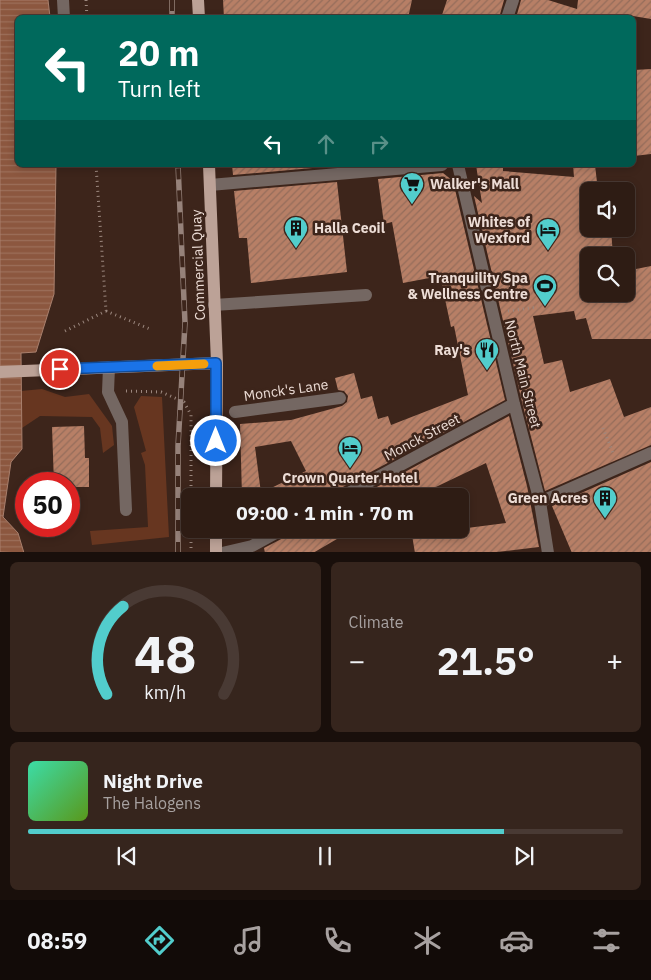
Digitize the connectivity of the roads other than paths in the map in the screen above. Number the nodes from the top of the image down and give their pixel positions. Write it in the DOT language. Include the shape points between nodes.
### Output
graph roads {
  1 [pos="63,0"];
  2 [pos="198,0"];
  3 [pos="513,0"];
  4 [pos="64,15"];
  5 [pos="199,15"];
  6 [pos="508,15"];
  7 [pos="209,167"];
  8 [pos="419,167"];
  9 [pos="458,167"];
  10 [pos="210,185"];
  11 [pos="366,295"];
  12 [pos="214,305"];
  13 [pos="216,363"];
  14 [pos="108,367"];
  15 [pos="0,372"];
  16 [pos="340,398"];
  17 [pos="514,404"];
  18 [pos="235,412"];
  19 [pos="651,453"];
  20 [pos="216,488"];
  21 [pos="358,488"];
  22 [pos="540,502"];
  23 [pos="126,510"];
  24 [pos="216,538"];
  25 [pos="267,538"];
  26 [pos="216,552"];
  27 [pos="222,552"];
  28 [pos="548,552"];
  1 -- 4 [label="street"];
  2 -- 5 [label="main road"];
  3 -- 6 [label="street"];
  7 -- 10 [label="main road, Commercial Quay"];
  8 -- 10 [label="street"];
  9 -- 17 [label="street, North Main Street"];
  10 -- 12 [label="main road, Commercial Quay"];
  11 -- 12 [label="street"];
  12 -- 13 [label="main road, Commercial Quay"];
  13 -- 14 [label="main road"];
  13 -- 20 [label="main road, Commercial Quay"];
  14 -- 15 [label="main road"];
  14 -- 23 [label="street" via="108,392 122,422"];
  16 -- 18 [label="street, Monck's Lane"];
  17 -- 21 [label="street, Monck Street"];
  17 -- 22 [label="street, North Main Street"];
  19 -- 22 [label="street"];
  22 -- 28 [label="street, North Main Street"];
  24 -- 26 [label="main road"];
  25 -- 27 [label="street" via="252,546"];
}
